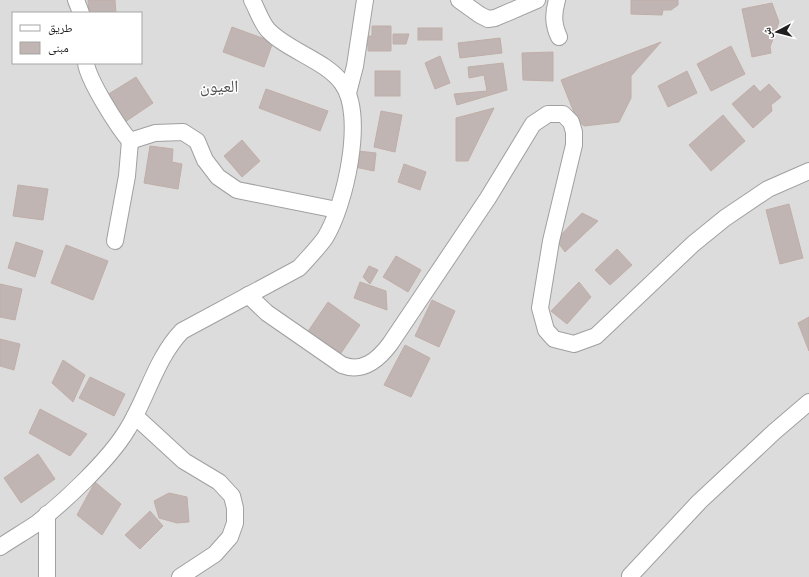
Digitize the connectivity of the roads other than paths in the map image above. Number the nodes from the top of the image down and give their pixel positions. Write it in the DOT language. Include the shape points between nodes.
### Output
graph roads {
  1 [pos="76,0"];
  2 [pos="252,0"];
  3 [pos="365,0"];
  4 [pos="459,0"];
  5 [pos="537,0"];
  6 [pos="557,0"];
  7 [pos="81,12"];
  8 [pos="559,37"];
  9 [pos="86,64"];
  10 [pos="348,93"];
  11 [pos="130,141"];
  12 [pos="809,171"];
  13 [pos="337,210"];
  14 [pos="115,241"];
  15 [pos="248,295"];
  16 [pos="809,402"];
  17 [pos="135,416"];
  18 [pos="47,514"];
  19 [pos="0,547"];
  20 [pos="630,576"];
  21 [pos="47,577"];
  22 [pos="180,577"];
  1 -- 7 [label="street"];
  2 -- 10 [label="street" via="267,28 278,39 324,67 342,82"];
  3 -- 10 [label="street" via="355,66"];
  4 -- 5 [label="street" via="488,19"];
  6 -- 8 [label="street" via="553,16"];
  9 -- 11 [label="street" via="121,131"];
  10 -- 13 [label="street" via="352,107 350,158 346,184"];
  11 -- 13 [label="street" via="155,133 183,132 197,142 205,160 218,177 237,190"];
  11 -- 14 [label="street" via="127,176"];
  12 -- 15 [label="street" via="768,189 725,218 693,244 601,332 586,341 574,344 554,339 546,330 540,308 552,234 574,145 571,122 563,114 548,114 533,124 488,198 390,344 373,362 366,366 350,368 342,365 267,313"];
  13 -- 15 [label="street" via="325,237 299,268"];
  15 -- 17 [label="street" via="189,326 176,337"];
  16 -- 20 [label="street" via="699,502"];
  17 -- 18 [label="street" via="127,431 91,474"];
  17 -- 22 [label="street" via="184,461 219,482 232,496 235,523 230,537 215,554"];
  18 -- 19 [label="street"];
  18 -- 21 [label="street"];
}
